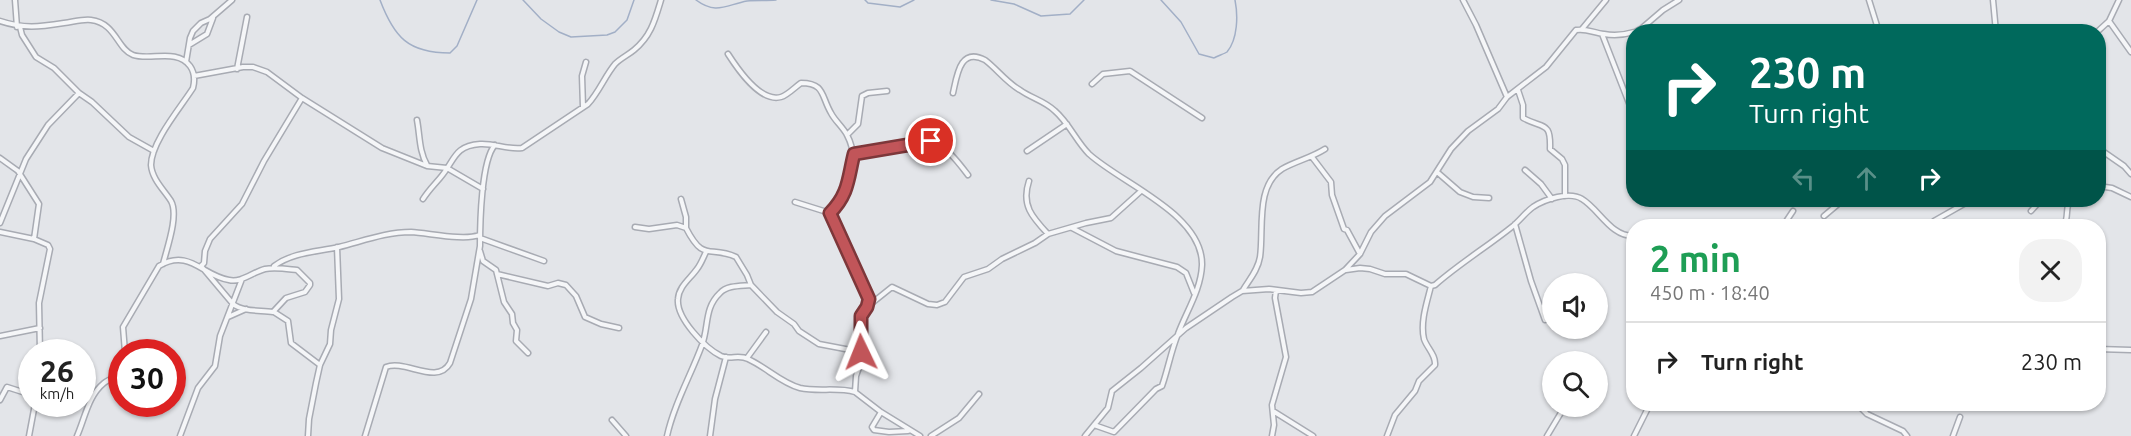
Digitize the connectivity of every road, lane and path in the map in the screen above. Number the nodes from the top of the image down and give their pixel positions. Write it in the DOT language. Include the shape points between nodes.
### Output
graph roads {
  1 [pos="15,0"];
  2 [pos="232,0"];
  3 [pos="661,0"];
  4 [pos="1462,0"];
  5 [pos="1606,0"];
  6 [pos="1679,0"];
  7 [pos="1869,0"];
  8 [pos="1993,0"];
  9 [pos="2119,0"];
  10 [pos="213,17"];
  11 [pos="247,17"];
  12 [pos="0,21"];
  13 [pos="2109,21"];
  14 [pos="1647,24"];
  15 [pos="1876,24"];
  16 [pos="1995,24"];
  17 [pos="2106,24"];
  18 [pos="19,27"];
  19 [pos="1582,29"];
  20 [pos="1602,34"];
  21 [pos="1626,34"];
  22 [pos="189,45"];
  23 [pos="2131,52"];
  24 [pos="728,54"];
  25 [pos="186,62"];
  26 [pos="586,62"];
  27 [pos="237,69"];
  28 [pos="194,76"];
  29 [pos="1092,84"];
  30 [pos="1518,90"];
  31 [pos="887,91"];
  32 [pos="79,93"];
  33 [pos="953,93"];
  34 [pos="1626,96"];
  35 [pos="1508,97"];
  36 [pos="302,98"];
  37 [pos="583,108"];
  38 [pos="1202,118"];
  39 [pos="417,120"];
  40 [pos="1067,124"];
  41 [pos="847,135"];
  42 [pos="495,145"];
  43 [pos="1325,149"];
  44 [pos="154,150"];
  45 [pos="1027,151"];
  46 [pos="854,154"];
  47 [pos="2106,154"];
  48 [pos="1312,157"];
  49 [pos="0,158"];
  50 [pos="427,166"];
  51 [pos="447,168"];
  52 [pos="1525,170"];
  53 [pos="1437,172"];
  54 [pos="20,174"];
  55 [pos="2131,174"];
  56 [pos="968,175"];
  57 [pos="1029,181"];
  58 [pos="2106,187"];
  59 [pos="483,189"];
  60 [pos="1141,191"];
  61 [pos="1565,196"];
  62 [pos="2131,197"];
  63 [pos="1489,198"];
  64 [pos="423,199"];
  65 [pos="681,199"];
  66 [pos="1552,199"];
  67 [pos="795,202"];
  68 [pos="1835,207"];
  69 [pos="1959,207"];
  70 [pos="2035,207"];
  71 [pos="1793,211"];
  72 [pos="2031,211"];
  73 [pos="830,213"];
  74 [pos="1824,216"];
  75 [pos="1788,219"];
  76 [pos="1938,219"];
  77 [pos="0,223"];
  78 [pos="1515,224"];
  79 [pos="635,227"];
  80 [pos="686,228"];
  81 [pos="1071,228"];
  82 [pos="0,232"];
  83 [pos="1048,234"];
  84 [pos="1626,236"];
  85 [pos="479,237"];
  86 [pos="34,239"];
  87 [pos="337,247"];
  88 [pos="480,250"];
  89 [pos="706,252"];
  90 [pos="1360,254"];
  91 [pos="544,261"];
  92 [pos="163,264"];
  93 [pos="201,266"];
  94 [pos="274,266"];
  95 [pos="1345,270"];
  96 [pos="497,274"];
  97 [pos="242,279"];
  98 [pos="751,285"];
  99 [pos="1431,286"];
  100 [pos="1276,290"];
  101 [pos="1242,291"];
  102 [pos="1195,294"];
  103 [pos="232,304"];
  104 [pos="867,307"];
  105 [pos="247,309"];
  106 [pos="273,312"];
  107 [pos="1542,312"];
  108 [pos="227,318"];
  109 [pos="40,328"];
  110 [pos="619,328"];
  111 [pos="766,332"];
  112 [pos="0,336"];
  113 [pos="1176,337"];
  114 [pos="40,339"];
  115 [pos="124,339"];
  116 [pos="703,343"];
  117 [pos="2106,349"];
  118 [pos="2131,350"];
  119 [pos="861,352"];
  120 [pos="528,353"];
  121 [pos="726,357"];
  122 [pos="747,358"];
  123 [pos="320,365"];
  124 [pos="108,381"];
  125 [pos="18,391"];
  126 [pos="855,392"];
  127 [pos="979,394"];
  128 [pos="0,400"];
  129 [pos="1272,410"];
  130 [pos="1646,411"];
  131 [pos="1864,411"];
  132 [pos="881,412"];
  133 [pos="33,417"];
  134 [pos="1558,417"];
  135 [pos="1960,417"];
  136 [pos="612,420"];
  137 [pos="1094,425"];
  138 [pos="909,431"];
  139 [pos="1113,434"];
  140 [pos="30,436"];
  141 [pos="77,436"];
  142 [pos="180,436"];
  143 [pos="308,436"];
  144 [pos="365,436"];
  145 [pos="626,436"];
  146 [pos="667,436"];
  147 [pos="710,436"];
  148 [pos="920,436"];
  149 [pos="931,436"];
  150 [pos="1085,436"];
  151 [pos="1272,436"];
  152 [pos="1314,436"];
  153 [pos="1387,436"];
  154 [pos="1547,436"];
  155 [pos="1634,436"];
  156 [pos="1907,436"];
  157 [pos="1953,436"];
  1 -- 18 [label="street"];
  2 -- 10 [label="street"];
  3 -- 37 [label="street" via="649,34 615,65 595,97"];
  4 -- 35 [label="street"];
  5 -- 19 [label="street"];
  6 -- 14 [label="street"];
  7 -- 15 [label="street"];
  8 -- 16 [label="street"];
  9 -- 13 [label="street"];
  10 -- 22 [label="street" via="207,34"];
  10 -- 22 [label="street" via="196,27"];
  11 -- 27 [label="street"];
  12 -- 18 [label="street"];
  13 -- 17 [label="street"];
  13 -- 23 [label="street"];
  18 -- 25 [label="street" via="91,20 106,26 133,55 165,56"];
  18 -- 32 [label="street" via="36,57 54,68"];
  19 -- 20 [label="street"];
  19 -- 30 [label="street" via="1575,30 1546,67"];
  20 -- 21 [label="street"];
  20 -- 34 [label="street"];
  22 -- 25 [label="street"];
  24 -- 41 [label="street" via="746,79 773,97 782,97 801,83 815,85"];
  25 -- 28 [label="street"];
  26 -- 37 [label="street" via="582,76"];
  27 -- 28 [label="street"];
  27 -- 36 [label="street" via="253,67 267,72"];
  28 -- 44 [label="street" via="193,88"];
  29 -- 38 [label="street" via="1103,74 1130,71"];
  30 -- 35 [label="street"];
  30 -- 61 [label="street" via="1523,118 1548,129 1551,149 1563,159"];
  31 -- 41 [label="street" via="862,96 858,124"];
  32 -- 44 [label="street" via="129,137"];
  32 -- 54 [label="street" via="48,125"];
  33 -- 40 [label="street" via="963,63 970,57 979,57 1019,90 1055,111"];
  35 -- 53 [label="street" via="1498,110 1468,131"];
  36 -- 50 [label="street" via="382,148"];
  36 -- 93 [label="street" via="242,204 212,235"];
  37 -- 42 [label="street" via="522,147"];
  39 -- 50 [label="street" via="420,153"];
  40 -- 45 [label="street"];
  40 -- 60 [label="street" via="1090,154"];
  41 -- 46 [label="street"];
  42 -- 51 [label="street" via="462,148"];
  42 -- 59 [label="street" via="489,154"];
  43 -- 48 [label="street"];
  44 -- 92 [label="street" via="153,171 174,208"];
  46 -- 56 [label="street" via="931,141 956,159"];
  46 -- 73 [label="street" via="845,194"];
  47 -- 55 [label="street"];
  48 -- 90 [label="street" via="1331,182 1339,221"];
  48 -- 101 [label="street" via="1282,170 1269,184 1260,259"];
  49 -- 54 [label="street"];
  50 -- 51 [label="street"];
  51 -- 59 [label="street"];
  51 -- 64 [label="street"];
  52 -- 66 [label="street"];
  53 -- 63 [label="street" via="1460,192"];
  53 -- 90 [label="street" via="1385,216"];
  54 -- 77 [label="street"];
  54 -- 86 [label="street" via="39,204"];
  57 -- 83 [label="street" via="1026,206"];
  58 -- 62 [label="street"];
  59 -- 85 [label="street"];
  60 -- 81 [label="street" via="1112,218"];
  60 -- 102 [label="street" via="1175,214 1194,237 1202,266"];
  61 -- 66 [label="street"];
  61 -- 84 [label="street" via="1581,198"];
  65 -- 80 [label="street"];
  66 -- 78 [label="street" via="1534,207"];
  67 -- 73 [label="street"];
  68 -- 74 [label="street"];
  69 -- 76 [label="street"];
  70 -- 72 [label="street"];
  71 -- 75 [label="street"];
  73 -- 104 [label="street" via="869,299"];
  78 -- 99 [label="street"];
  78 -- 107 [label="street"];
  79 -- 80 [label="street"];
  80 -- 89 [label="street" via="695,244"];
  81 -- 83 [label="street"];
  81 -- 102 [label="street" via="1116,251 1177,267 1186,273"];
  82 -- 86 [label="street"];
  83 -- 104 [label="street" via="988,269 964,277 945,302 928,304 892,287"];
  85 -- 87 [label="street" via="409,232"];
  85 -- 88 [label="street"];
  85 -- 91 [label="street"];
  86 -- 109 [label="street" via="50,249 39,303"];
  87 -- 94 [label="street" via="302,253"];
  87 -- 123 [label="street" via="339,299 330,345"];
  88 -- 96 [label="street" via="483,261"];
  88 -- 144 [label="street" via="471,298 448,367 430,372 395,365 386,367"];
  89 -- 98 [label="street" via="736,257"];
  89 -- 116 [label="street" via="678,298 684,318"];
  90 -- 95 [label="street"];
  92 -- 93 [label="street" via="182,260"];
  92 -- 115 [label="street" via="123,327"];
  93 -- 97 [label="street" via="228,280"];
  93 -- 103 [label="street"];
  95 -- 99 [label="street" via="1370,268 1385,274 1406,274"];
  95 -- 100 [label="street" via="1312,292"];
  96 -- 110 [label="street" via="566,285 585,317"];
  96 -- 120 [label="street" via="517,330 516,341"];
  97 -- 103 [label="street"];
  97 -- 106 [label="street" via="274,268 297,270 310,283 305,292 286,298"];
  98 -- 116 [label="street" via="720,292 708,311"];
  98 -- 119 [label="street" via="785,319 819,344"];
  99 -- 153 [label="street" via="1423,336 1435,365 1395,415"];
  100 -- 101 [label="street"];
  100 -- 129 [label="street" via="1286,357"];
  101 -- 113 [label="street"];
  102 -- 113 [label="street"];
  103 -- 105 [label="street"];
  103 -- 108 [label="street"];
  104 -- 119 [label="street" via="861,316"];
  105 -- 106 [label="street"];
  105 -- 108 [label="street"];
  106 -- 123 [label="street" via="288,321 291,343"];
  108 -- 142 [label="street" via="215,366 198,388"];
  109 -- 112 [label="street"];
  109 -- 114 [label="street"];
  111 -- 122 [label="street"];
  113 -- 137 [label="street" via="1112,391 1108,408"];
  113 -- 139 [label="street" via="1162,386"];
  116 -- 121 [label="street"];
  116 -- 146 [label="street"];
  117 -- 118 [label="street"];
  119 -- 126 [label="street"];
  121 -- 122 [label="street"];
  121 -- 147 [label="street"];
  122 -- 126 [label="street" via="796,387"];
  123 -- 143 [label="street"];
  124 -- 141 [label="street" via="90,401"];
  125 -- 128 [label="street" via="7,387"];
  126 -- 132 [label="street"];
  127 -- 149 [label="street" via="959,418"];
  129 -- 151 [label="street"];
  129 -- 152 [label="street"];
  130 -- 155 [label="street"];
  131 -- 156 [label="street"];
  132 -- 138 [label="street"];
  132 -- 138 [label="street" via="873,422 874,430"];
  133 -- 140 [label="street"];
  134 -- 154 [label="street"];
  135 -- 157 [label="street"];
  136 -- 145 [label="street"];
  137 -- 139 [label="street"];
  137 -- 150 [label="street"];
  138 -- 148 [label="street"];
}
